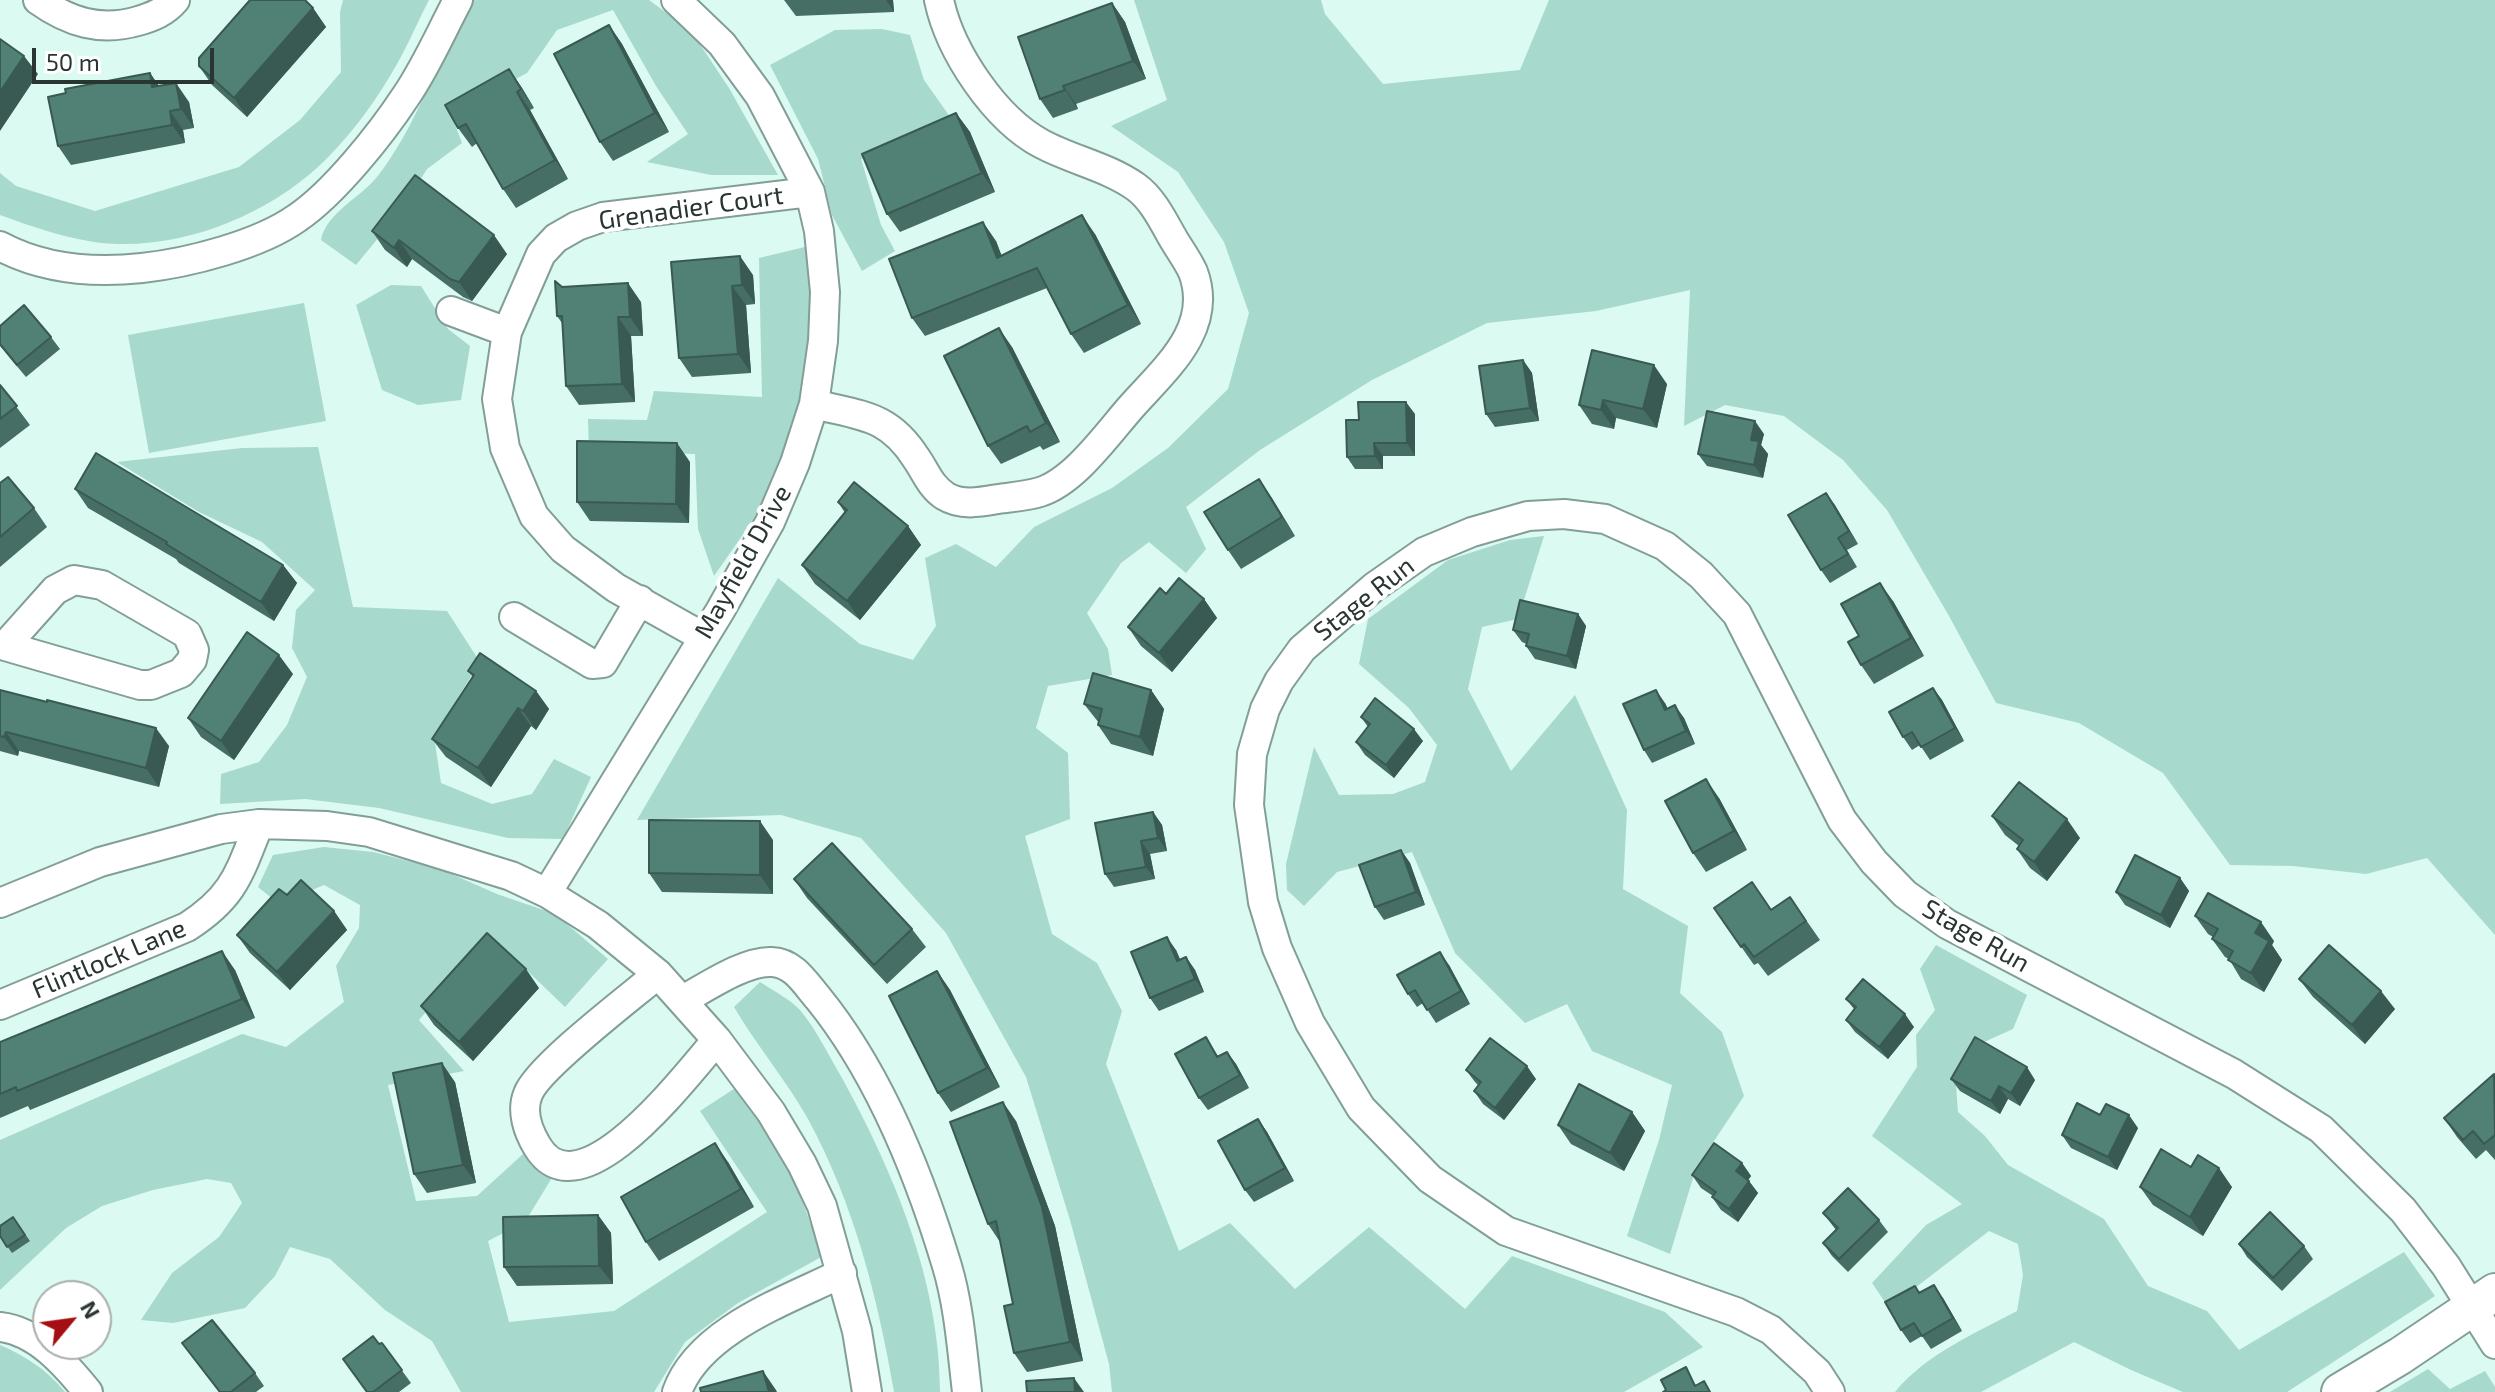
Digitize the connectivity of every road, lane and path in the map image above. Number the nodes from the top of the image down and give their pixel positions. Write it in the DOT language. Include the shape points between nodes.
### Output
graph roads {
  1 [pos="38,0"];
  2 [pos="175,0"];
  3 [pos="458,0"];
  4 [pos="676,0"];
  5 [pos="939,0"];
  6 [pos="810,192"];
  7 [pos="0,246"];
  8 [pos="451,311"];
  9 [pos="507,332"];
  10 [pos="814,404"];
  11 [pos="640,600"];
  12 [pos="514,617"];
  13 [pos="703,637"];
  14 [pos="2,645"];
  15 [pos="259,824"];
  16 [pos="547,893"];
  17 [pos="0,903"];
  18 [pos="658,974"];
  19 [pos="683,1000"];
  20 [pos="0,1005"];
  21 [pos="717,1040"];
  22 [pos="842,1273"];
  23 [pos="2484,1300"];
  24 [pos="0,1327"];
  25 [pos="2495,1344"];
  26 [pos="88,1392"];
  27 [pos="677,1392"];
  28 [pos="867,1392"];
  29 [pos="967,1392"];
  30 [pos="1830,1392"];
  31 [pos="2340,1392"];
  1 -- 2 [label="street" via="56,13 102,27 153,17"];
  3 -- 7 [label="street" via="407,96 360,156 330,191 261,238 167,265 104,272 54,265"];
  4 -- 6 [label="street, Mayfield Drive" via="722,44 752,86"];
  5 -- 10 [label="street" via="970,75 999,110 1041,144 1137,187 1156,210 1192,271 1199,299 1196,320 1184,347 1083,462 1041,492 967,503 947,497 931,483 900,436 882,422"];
  6 -- 9 [label="street, Grenadier Court" via="603,217 577,226 541,254"];
  6 -- 10 [label="street, Mayfield Drive" via="825,292"];
  8 -- 9 [label="street"];
  9 -- 11 [label="street, Grenadier Court" via="497,399 505,448 534,516 563,549"];
  10 -- 13 [label="street, Mayfield Drive" via="770,522"];
  11 -- 12 [label="street" via="603,663 592,664"];
  11 -- 13 [label="street, Grenadier Court"];
  13 -- 16 [label="street, Mayfield Drive"];
  14 -- 14 [label="street" via="140,685 181,673 194,650 187,634 102,585 74,580 55,590"];
  15 -- 16 [label="street" via="369,832 511,876"];
  15 -- 17 [label="street" via="100,862"];
  15 -- 20 [label="street, Flintlock Lane" via="238,878 210,912 187,927"];
  16 -- 18 [label="street" via="598,925"];
  18 -- 19 [label="street"];
  18 -- 21 [label="street" via="551,1064 528,1093 525,1119 547,1159 567,1168 611,1151"];
  19 -- 21 [label="street"];
  19 -- 29 [label="street" via="736,971 771,962 794,969 832,1015 869,1072 924,1195 948,1269"];
  21 -- 22 [label="street" via="802,1164 822,1206"];
  22 -- 27 [label="street" via="724,1334"];
  22 -- 28 [label="street"];
  23 -- 25 [label="street, Stage Run"];
  23 -- 30 [label="street, Stage Run" via="2446,1266 2403,1210 2321,1129 2234,1074 1947,924 1905,894 1842,820 1737,614 1665,546 1605,519 1564,514 1528,516 1424,552 1302,649 1265,709 1252,754 1249,805 1263,902 1310,1023 1361,1108 1430,1179 1506,1231 1736,1312 1771,1330 1817,1372"];
  23 -- 31 [label="street"];
  24 -- 26 [label="street" via="48,1348"];
}
